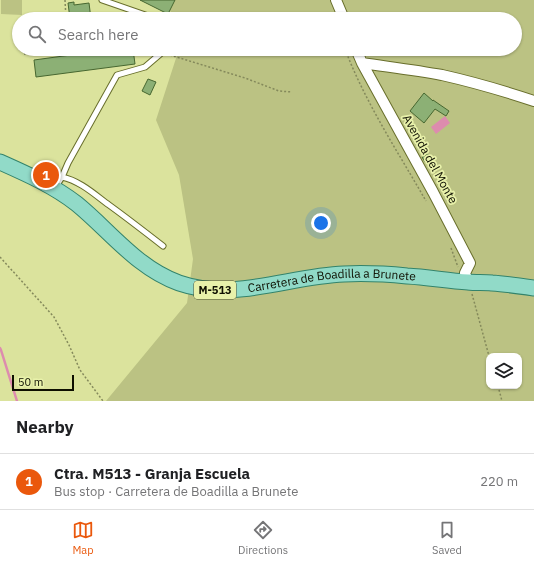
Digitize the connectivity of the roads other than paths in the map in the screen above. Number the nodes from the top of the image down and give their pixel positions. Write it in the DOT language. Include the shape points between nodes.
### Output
graph roads {
  1 [pos="102,0"];
  2 [pos="336,0"];
  3 [pos="137,12"];
  4 [pos="341,12"];
  5 [pos="158,56"];
  6 [pos="359,56"];
  7 [pos="362,63"];
  8 [pos="534,101"];
  9 [pos="0,162"];
  10 [pos="58,183"];
  11 [pos="163,246"];
  12 [pos="467,278"];
  13 [pos="534,288"];
  14 [pos="534,296"];
  1 -- 3 [label="lane"];
  2 -- 4 [label="street"];
  5 -- 10 [label="lane" via="145,67 117,75"];
  6 -- 7 [label="street, Avenida del Monte"];
  7 -- 8 [label="street" via="444,76"];
  7 -- 12 [label="street, Avenida del Monte" via="470,263"];
  9 -- 10 [label="main road, Carretera de Boadilla a Brunete / M-513" via="30,175"];
  10 -- 11 [label="lane" via="68,178 80,183"];
  10 -- 12 [label="main road, Carretera de Boadilla a Brunete / M-513" via="76,204 135,257 149,268 189,286 213,290 247,289 350,274"];
  12 -- 13 [label="main road, Carretera de Boadilla a Brunete / M-513"];
  12 -- 14 [label="main road, M-513" via="490,289"];
}
